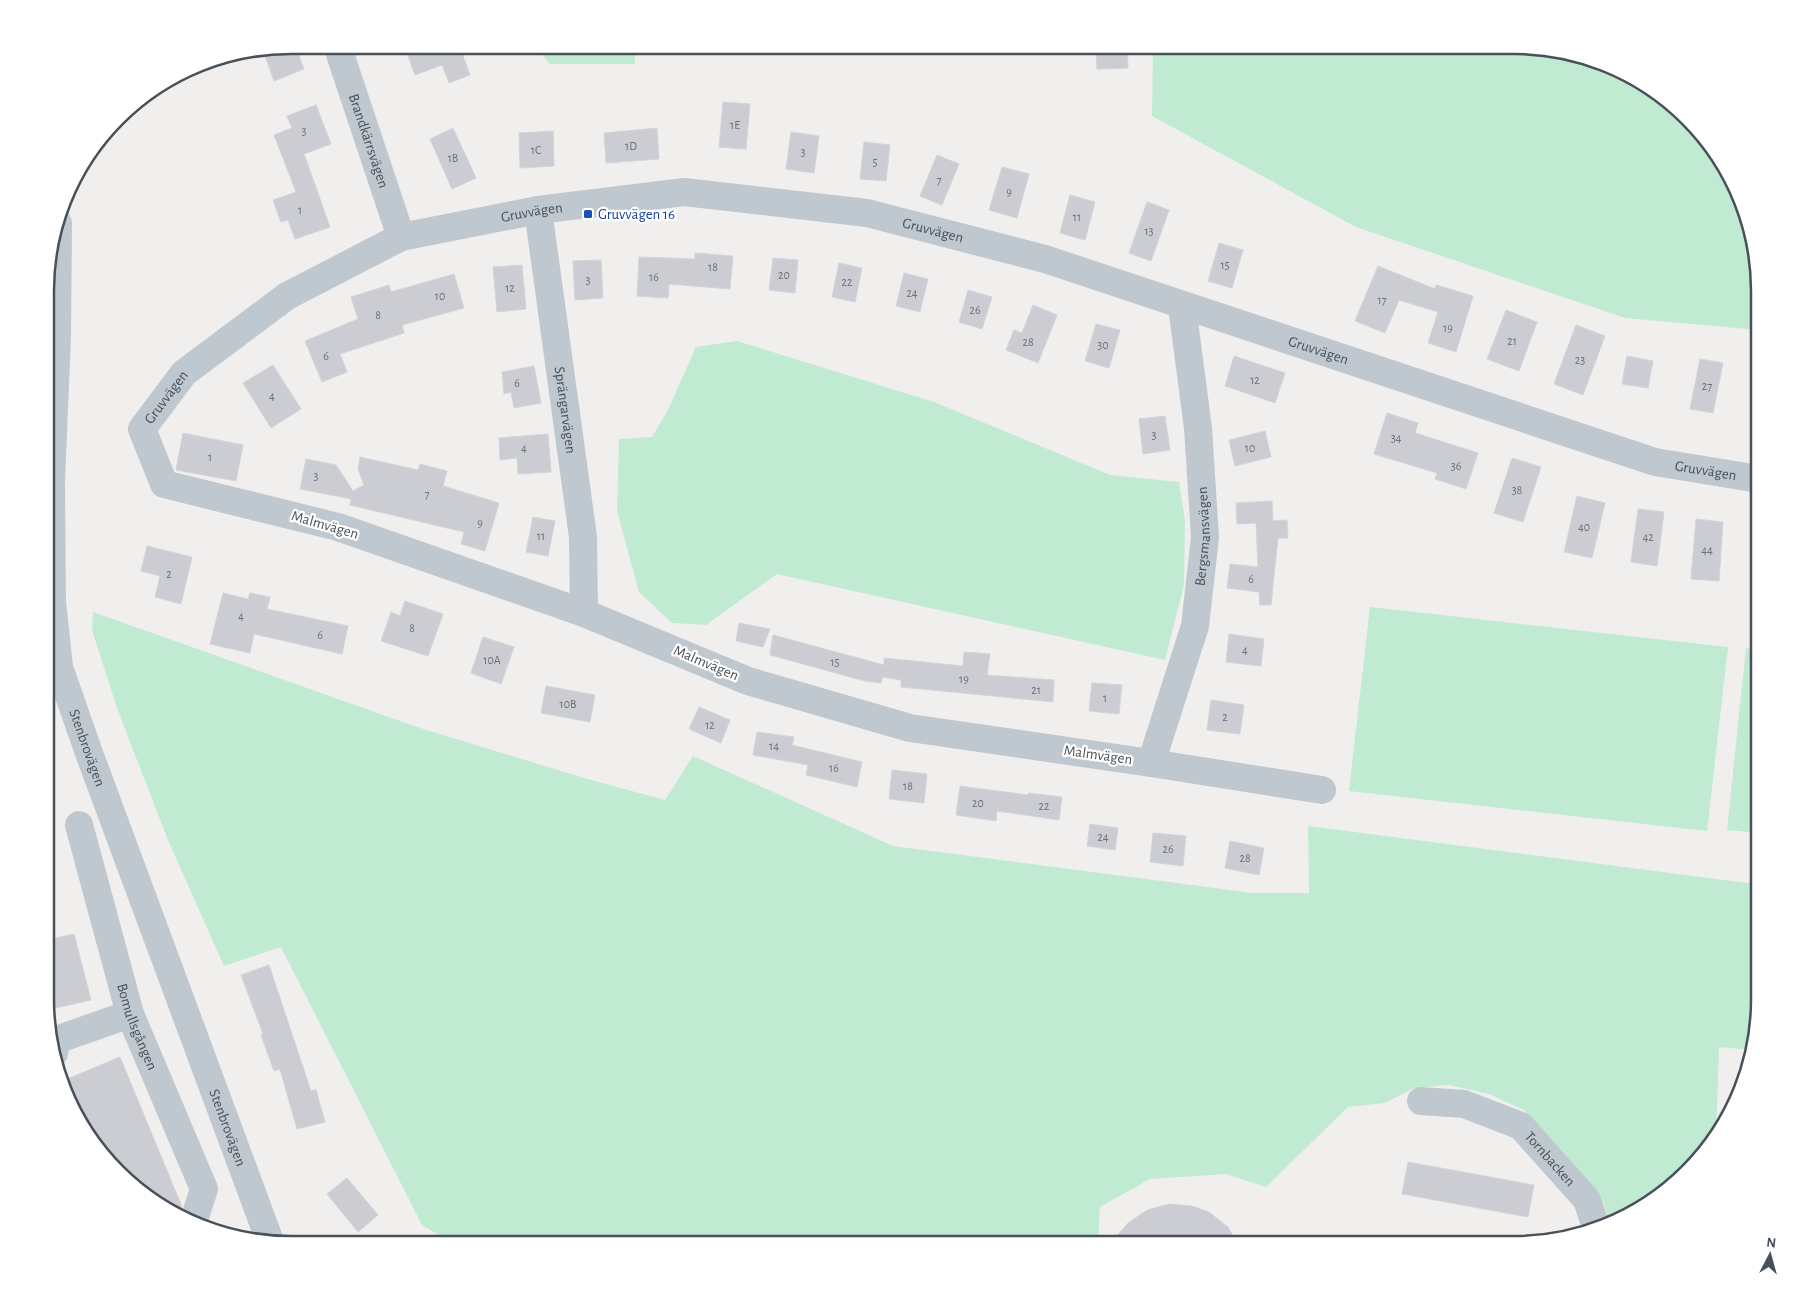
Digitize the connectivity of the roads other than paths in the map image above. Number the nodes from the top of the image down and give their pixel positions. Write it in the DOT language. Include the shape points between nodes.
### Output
graph roads {
  1 [pos="340,54"];
  2 [pos="538,210"];
  3 [pos="401,236"];
  4 [pos="58,244"];
  5 [pos="1182,306"];
  6 [pos="54,400"];
  7 [pos="142,429"];
  8 [pos="1751,478"];
  9 [pos="584,613"];
  10 [pos="54,621"];
  11 [pos="1152,763"];
  12 [pos="1322,790"];
  13 [pos="79,824"];
  14 [pos="130,1014"];
  15 [pos="57,1040"];
  16 [pos="1421,1101"];
  17 [pos="195,1216"];
  18 [pos="1594,1222"];
  19 [pos="268,1235"];
  1 -- 3 [label="street, Brandkärrsvägen"];
  2 -- 3 [label="street, Gruvvägen"];
  2 -- 5 [label="street, Gruvvägen" via="684,192 867,213 1044,259"];
  2 -- 9 [label="street, Sprängarvägen" via="583,537"];
  3 -- 7 [label="street, Gruvvägen" via="287,296 184,374"];
  4 -- 6 [label="street, Stenbrovägen"];
  5 -- 8 [label="street, Gruvvägen" via="1655,462"];
  5 -- 11 [label="street, Bergsmansvägen" via="1198,428 1205,537 1195,626"];
  7 -- 9 [label="street, Malmvägen" via="164,484 338,527"];
  9 -- 11 [label="street, Malmvägen" via="748,681 910,728"];
  10 -- 19 [label="street, Stenbrovägen" via="59,667"];
  11 -- 12 [label="street, Malmvägen"];
  13 -- 14 [label="street, Bomullsgången"];
  14 -- 15 [label="street"];
  14 -- 17 [label="street, Bomullsgången" via="204,1189"];
  16 -- 18 [label="street, Tornbacken" via="1464,1104 1520,1126 1587,1200"];
}
